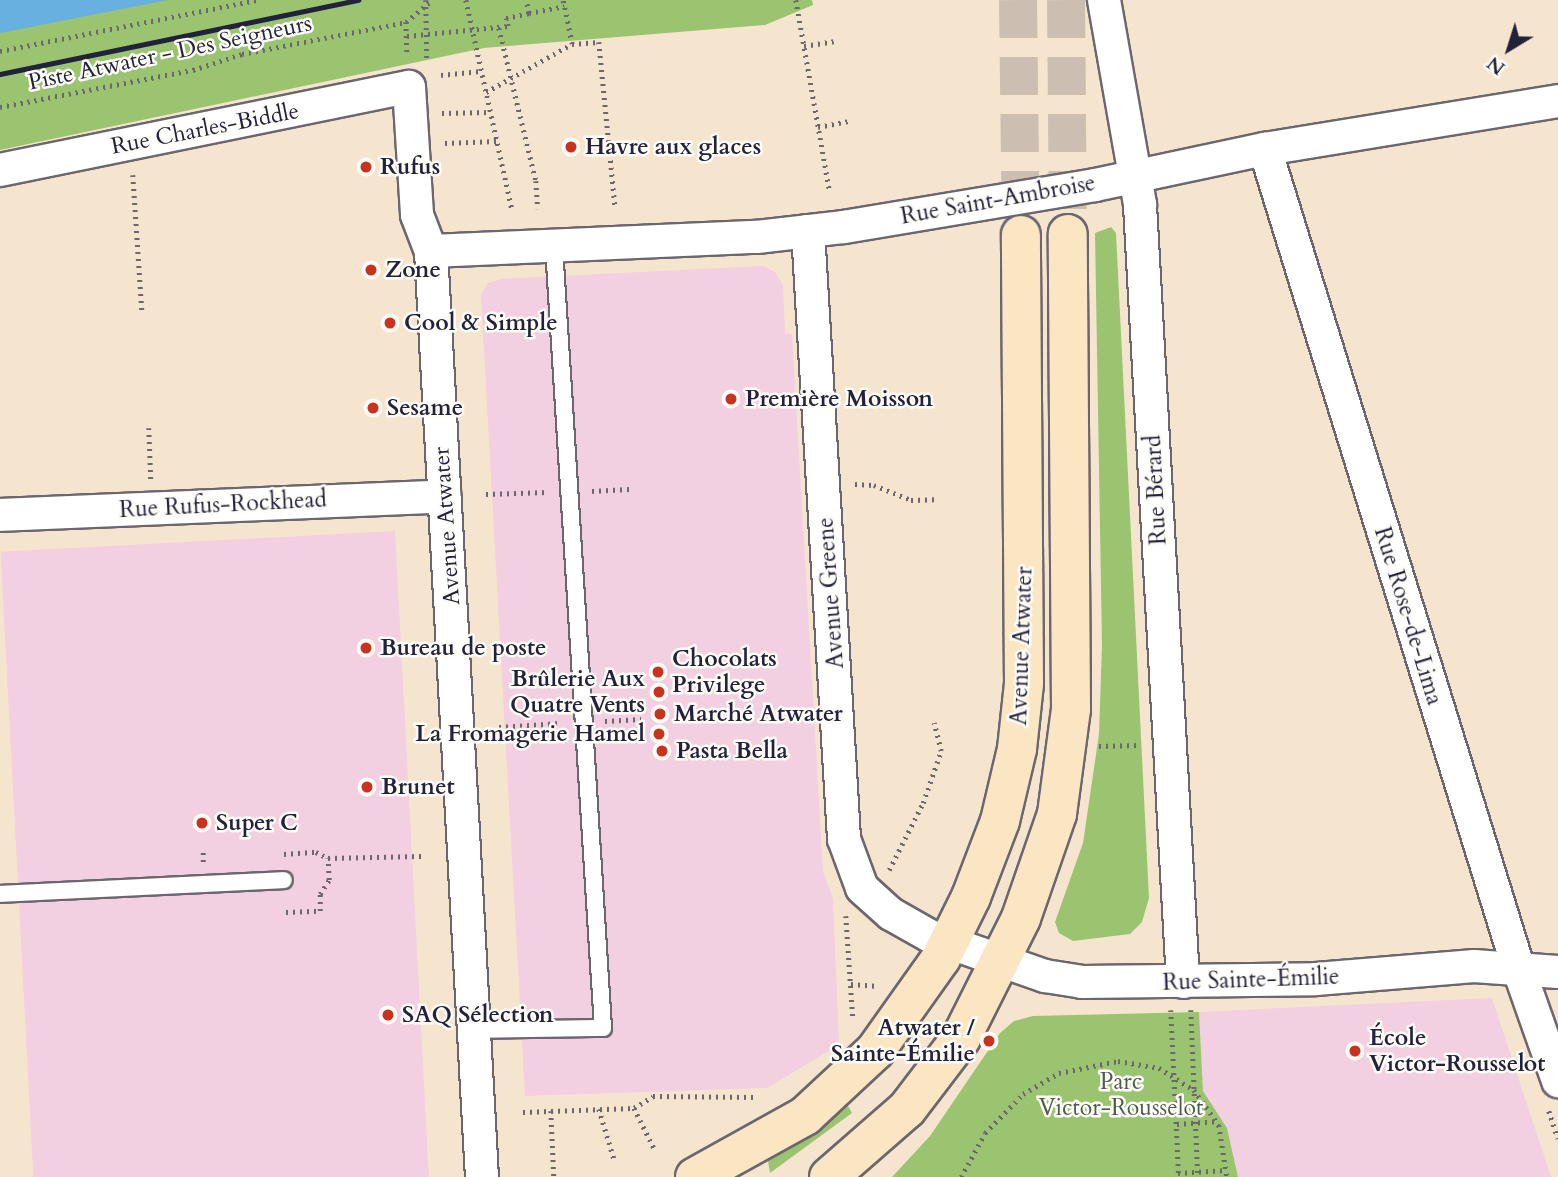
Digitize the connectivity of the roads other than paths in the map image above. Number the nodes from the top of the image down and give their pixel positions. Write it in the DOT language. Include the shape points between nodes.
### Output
graph roads {
  1 [pos="1104,0"];
  2 [pos="415,73"];
  3 [pos="1558,101"];
  4 [pos="1265,149"];
  5 [pos="0,170"];
  6 [pos="1134,175"];
  7 [pos="808,231"];
  8 [pos="1068,234"];
  9 [pos="1021,235"];
  10 [pos="554,246"];
  11 [pos="431,251"];
  12 [pos="445,496"];
  13 [pos="0,514"];
  14 [pos="285,880"];
  15 [pos="0,894"];
  16 [pos="949,943"];
  17 [pos="1001,962"];
  18 [pos="1519,971"];
  19 [pos="1558,972"];
  20 [pos="1182,999"];
  21 [pos="475,1030"];
  22 [pos="1558,1081"];
  23 [pos="482,1177"];
  24 [pos="695,1177"];
  25 [pos="829,1177"];
  1 -- 6 [label="street, Rue Bérard"];
  2 -- 5 [label="street, Rue Charles-Biddle"];
  2 -- 11 [label="street, Avenue Atwater" via="417,215"];
  3 -- 4 [label="street, Rue Saint-Ambroise"];
  4 -- 6 [label="street, Rue Saint-Ambroise"];
  4 -- 18 [label="street, Rue Rose-de-Lima"];
  6 -- 7 [label="street, Rue Saint-Ambroise"];
  6 -- 20 [label="street, Rue Bérard" via="1143,254"];
  7 -- 10 [label="street, Rue Saint-Ambroise"];
  7 -- 16 [label="street, Avenue Greene" via="848,860 862,888 876,902 913,927"];
  8 -- 17 [label="main road, Avenue Atwater" via="1069,744 1048,844"];
  9 -- 16 [label="main road, Avenue Atwater" via="1026,642 1022,715 1000,821"];
  10 -- 11 [label="street, Rue Saint-Ambroise"];
  10 -- 21 [label="lane" via="603,1028"];
  11 -- 12 [label="street, Avenue Atwater"];
  12 -- 13 [label="street, Rue Rufus-Rockhead"];
  12 -- 21 [label="street, Avenue Atwater"];
  14 -- 15 [label="lane"];
  16 -- 17 [label="street, Rue Sainte-Émilie"];
  16 -- 24 [label="main road, Avenue Atwater" via="905,1015 842,1084 771,1138"];
  17 -- 20 [label="street, Rue Sainte-Émilie"];
  17 -- 25 [label="main road, Avenue Atwater" via="961,1038 923,1090 879,1138"];
  18 -- 19 [label="street, Rue Sainte-Émilie"];
  18 -- 20 [label="street, Rue Sainte-Émilie" via="1474,967 1349,977"];
  18 -- 22 [label="street, Rue Rose-de-Lima"];
  21 -- 23 [label="street, Avenue Atwater"];
}
